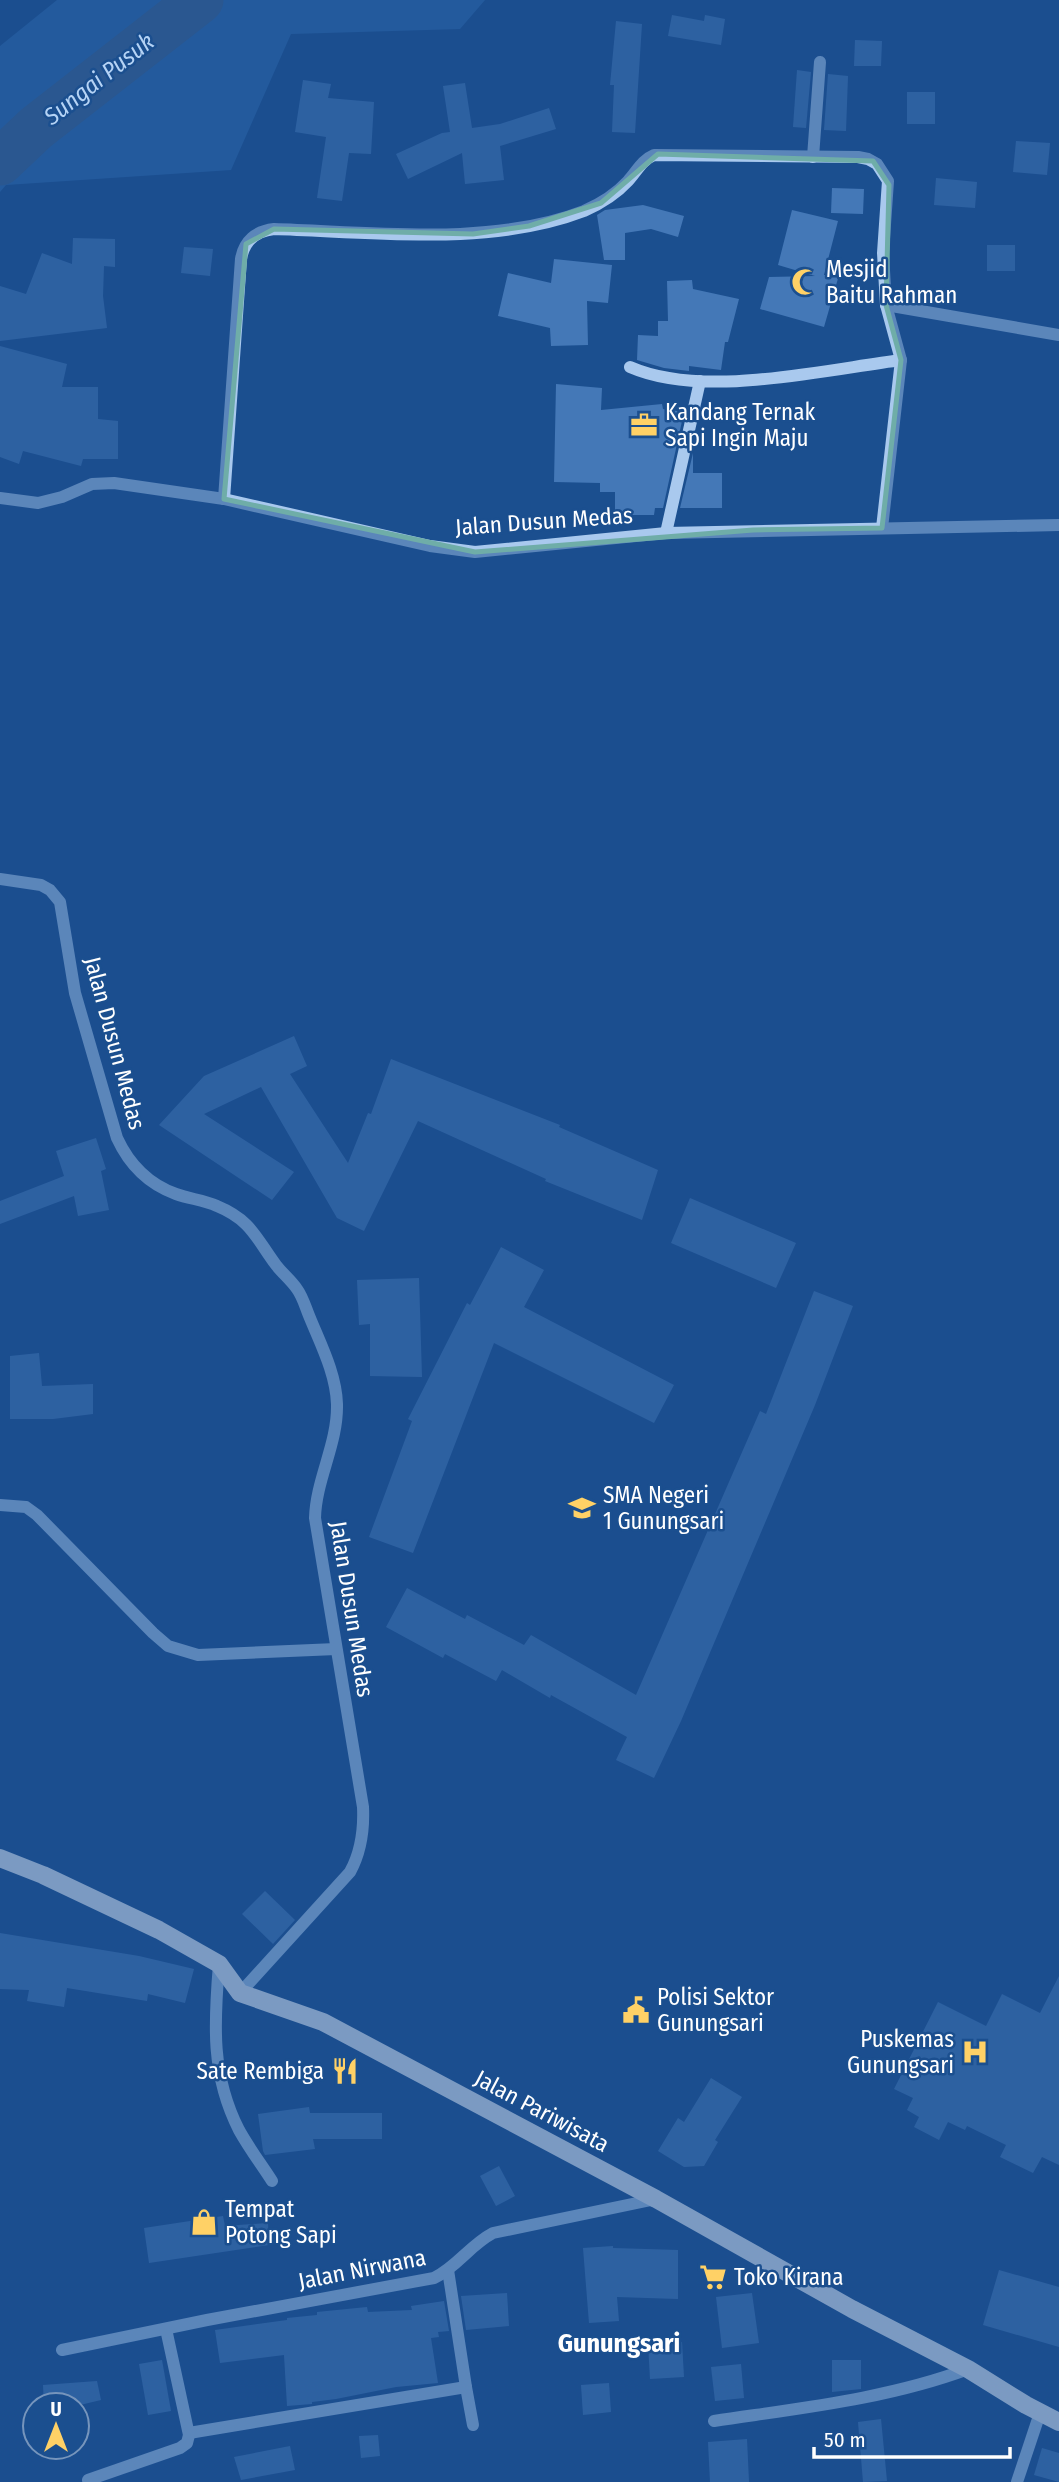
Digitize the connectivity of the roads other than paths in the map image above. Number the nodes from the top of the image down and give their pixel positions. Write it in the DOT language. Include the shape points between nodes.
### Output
graph roads {
  1 [pos="821,62"];
  2 [pos="813,157"];
  3 [pos="886,304"];
  4 [pos="1059,335"];
  5 [pos="901,360"];
  6 [pos="630,367"];
  7 [pos="700,381"];
  8 [pos="0,498"];
  9 [pos="224,499"];
  10 [pos="1059,525"];
  11 [pos="882,528"];
  12 [pos="666,533"];
  13 [pos="0,879"];
  14 [pos="0,1505"];
  15 [pos="336,1649"];
  16 [pos="0,1858"];
  17 [pos="219,1964"];
  18 [pos="240,1993"];
  19 [pos="272,2181"];
  20 [pos="656,2199"];
  21 [pos="448,2270"];
  22 [pos="166,2329"];
  23 [pos="62,2350"];
  24 [pos="968,2370"];
  25 [pos="466,2387"];
  26 [pos="1040,2413"];
  27 [pos="715,2421"];
  28 [pos="1059,2422"];
  29 [pos="473,2425"];
  30 [pos="189,2433"];
  31 [pos="88,2480"];
  32 [pos="1017,2482"];
  1 -- 2 [label="street"];
  2 -- 3 [label="street" via="868,159 886,176"];
  2 -- 9 [label="street" via="654,155 601,203 557,219 501,231 444,234 274,229 258,233 246,244 241,259"];
  3 -- 4 [label="street"];
  3 -- 5 [label="street"];
  5 -- 7 [label="street" via="773,377"];
  5 -- 11 [label="street"];
  6 -- 7 [label="street" via="668,379"];
  7 -- 12 [label="street"];
  8 -- 9 [label="street, Jalan Dusun Medas" via="38,503 103,483"];
  9 -- 12 [label="street, Jalan Dusun Medas" via="475,552"];
  10 -- 11 [label="street, Jalan Dusun Medas"];
  11 -- 12 [label="street, Jalan Dusun Medas"];
  13 -- 15 [label="street, Jalan Dusun Medas" via="41,885 60,902 75,993 117,1138 128,1158 152,1183 221,1207 246,1224 298,1289 326,1357 337,1404 315,1518"];
  14 -- 15 [label="street" via="26,1507 37,1515 169,1646 198,1655"];
  15 -- 18 [label="street, Jalan Dusun Medas" via="363,1807 356,1862"];
  16 -- 17 [label="main road" via="102,1901"];
  17 -- 18 [label="main road"];
  17 -- 19 [label="street" via="214,2033 222,2084 240,2132"];
  18 -- 20 [label="main road, Jalan Pariwisata" via="323,2022"];
  20 -- 21 [label="street, Jalan Nirwana" via="494,2233"];
  20 -- 24 [label="main road, Jalan Pariwisata"];
  21 -- 22 [label="street, Jalan Nirwana" via="425,2280"];
  21 -- 25 [label="street"];
  22 -- 23 [label="street, Jalan Nirwana"];
  22 -- 30 [label="street"];
  24 -- 26 [label="main road, Jalan Pariwisata"];
  24 -- 27 [label="street" via="881,2395"];
  25 -- 29 [label="street"];
  25 -- 30 [label="street"];
  26 -- 28 [label="main road, Jalan Pariwisata"];
  26 -- 32 [label="street"];
  30 -- 31 [label="street" via="182,2447"];
}
